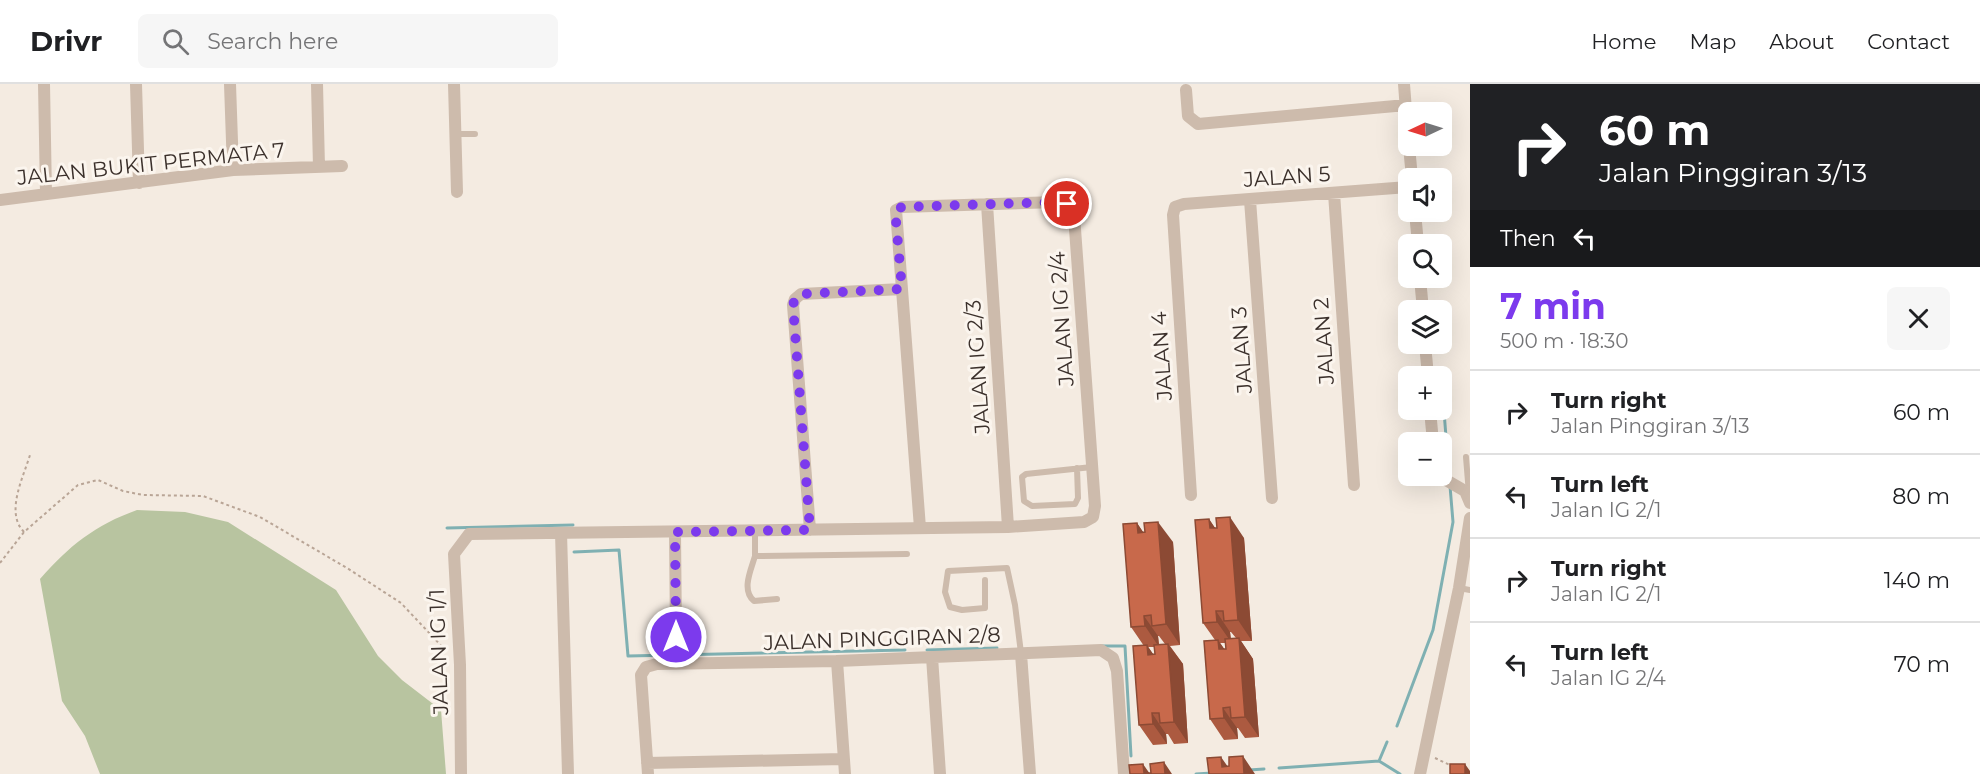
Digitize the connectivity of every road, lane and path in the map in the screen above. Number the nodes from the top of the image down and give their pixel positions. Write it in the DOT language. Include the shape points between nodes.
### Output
graph roads {
  1 [pos="44,84"];
  2 [pos="136,84"];
  3 [pos="230,84"];
  4 [pos="317,84"];
  5 [pos="454,84"];
  6 [pos="1404,84"];
  7 [pos="1186,90"];
  8 [pos="1406,102"];
  9 [pos="1398,106"];
  10 [pos="475,134"];
  11 [pos="456,135"];
  12 [pos="342,166"];
  13 [pos="319,167"];
  14 [pos="233,170"];
  15 [pos="139,183"];
  16 [pos="1398,188"];
  17 [pos="457,192"];
  18 [pos="1334,193"];
  19 [pos="46,194"];
  20 [pos="0,200"];
  21 [pos="1250,200"];
  22 [pos="987,204"];
  23 [pos="1173,215"];
  24 [pos="902,289"];
  25 [pos="30,455"];
  26 [pos="1466,457"];
  27 [pos="1093,467"];
  28 [pos="1077,468"];
  29 [pos="1452,483"];
  30 [pos="1353,485"];
  31 [pos="1191,495"];
  32 [pos="1272,498"];
  33 [pos="1469,501"];
  34 [pos="1470,518"];
  35 [pos="1008,527"];
  36 [pos="920,528"];
  37 [pos="810,530"];
  38 [pos="755,531"];
  39 [pos="24,532"];
  40 [pos="675,532"];
  41 [pos="561,533"];
  42 [pos="908,554"];
  43 [pos="755,556"];
  44 [pos="0,563"];
  45 [pos="985,580"];
  46 [pos="1465,589"];
  47 [pos="777,599"];
  48 [pos="676,637"];
  49 [pos="1021,654"];
  50 [pos="932,657"];
  51 [pos="837,661"];
  52 [pos="460,666"];
  53 [pos="1425,753"];
  54 [pos="843,759"];
  55 [pos="747,761"];
  56 [pos="1453,767"];
  57 [pos="648,768"];
  58 [pos="461,774"];
  59 [pos="568,774"];
  60 [pos="748,774"];
  61 [pos="844,774"];
  62 [pos="940,774"];
  63 [pos="1029,774"];
  64 [pos="1124,774"];
  65 [pos="1420,774"];
  1 -- 19 [label="street"];
  2 -- 15 [label="street"];
  3 -- 14 [label="street"];
  4 -- 13 [label="street"];
  5 -- 11 [label="street"];
  6 -- 8 [label="street"];
  7 -- 9 [label="street" via="1188,116 1198,124"];
  10 -- 11 [label="lane"];
  11 -- 17 [label="street"];
  12 -- 13 [label="street, JALAN BUKIT PERMATA 7"];
  13 -- 14 [label="street, JALAN BUKIT PERMATA 7"];
  14 -- 15 [label="street, JALAN BUKIT PERMATA 7"];
  15 -- 19 [label="street, JALAN BUKIT PERMATA 7"];
  16 -- 18 [label="street, JALAN 5"];
  18 -- 21 [label="street, JALAN 5"];
  18 -- 30 [label="street, JALAN 2"];
  19 -- 20 [label="street, JALAN BUKIT PERMATA 7"];
  21 -- 23 [label="street, JALAN 5" via="1184,204 1175,207"];
  21 -- 32 [label="street, JALAN 3"];
  22 -- 24 [label="street, JALAN IG 2/4" via="896,210"];
  22 -- 27 [label="street, JALAN IG 2/4" via="1058,202 1067,204 1074,214"];
  22 -- 35 [label="street, JALAN IG 2/3"];
  23 -- 31 [label="street, JALAN 4"];
  24 -- 36 [label="street, JALAN IG 2/4"];
  24 -- 37 [label="street" via="801,294 795,298"];
  25 -- 39 [label="path" via="14,511 17,526"];
  26 -- 33 [label="lane"];
  27 -- 28 [label="lane"];
  27 -- 35 [label="street, JALAN IG 2/4" via="1093,517 1084,522"];
  28 -- 28 [label="lane" via="1026,474 1022,477 1024,501 1032,506 1075,504"];
  29 -- 33 [label="street"];
  34 -- 46 [label="street"];
  35 -- 36 [label="street"];
  36 -- 37 [label="street"];
  37 -- 38 [label="street"];
  38 -- 40 [label="street"];
  38 -- 43 [label="lane"];
  39 -- 44 [label="path"];
  39 -- 52 [label="path" via="63,495 78,485 98,480 143,495 203,496 260,518 401,603"];
  40 -- 41 [label="street"];
  40 -- 48 [label="street"];
  41 -- 52 [label="street, JALAN IG 1/1" via="469,534 454,554"];
  41 -- 59 [label="street"];
  42 -- 43 [label="lane"];
  43 -- 47 [label="lane" via="746,588 748,596 754,601"];
  45 -- 49 [label="lane" via="985,608 950,607 945,592 948,571 1007,568"];
  46 -- 53 [label="street"];
  49 -- 50 [label="street, JALAN PINGGIRAN 2/8"];
  49 -- 63 [label="street"];
  49 -- 64 [label="street, JALAN PINGGIRAN 2/8" via="1101,650 1113,658"];
  50 -- 51 [label="street, JALAN PINGGIRAN 2/8"];
  50 -- 62 [label="street"];
  51 -- 54 [label="street"];
  51 -- 57 [label="street, JALAN PINGGIRAN 2/8" via="646,667 641,675"];
  52 -- 58 [label="street, JALAN IG 1/1"];
  53 -- 56 [label="path"];
  53 -- 65 [label="street"];
  54 -- 55 [label="street"];
  54 -- 61 [label="street"];
  55 -- 57 [label="street"];
  55 -- 60 [label="street"];
}
